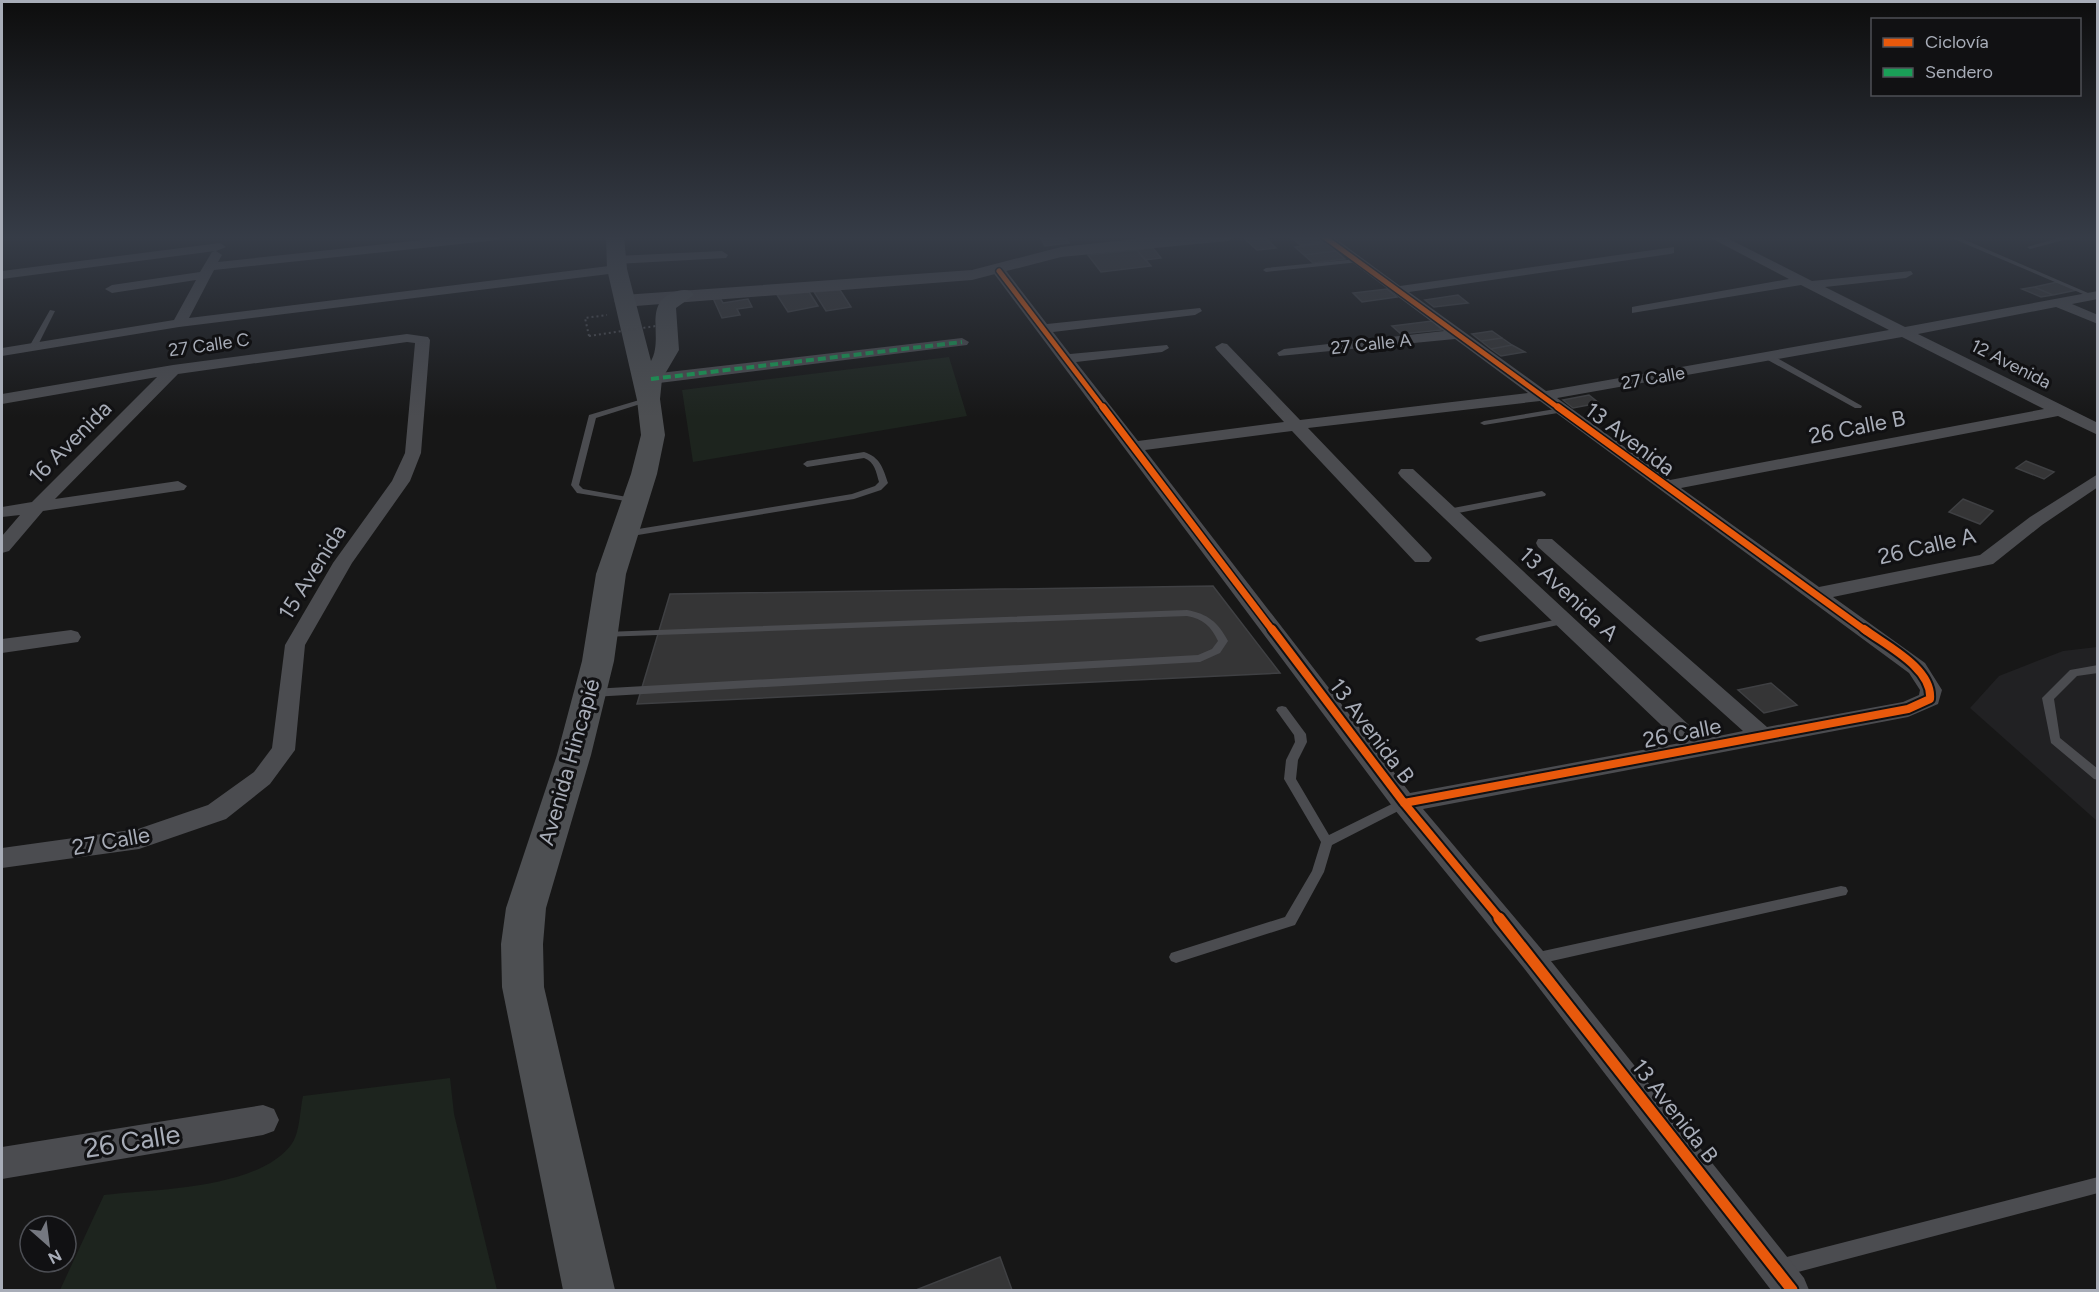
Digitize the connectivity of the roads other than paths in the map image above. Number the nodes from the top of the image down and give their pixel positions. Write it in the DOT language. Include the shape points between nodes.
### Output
graph roads {
  1 [pos="193,296"];
  2 [pos="434,296"];
  3 [pos="624,296"];
  4 [pos="681,296"];
  5 [pos="1018,296"];
  6 [pos="1406,296"];
  7 [pos="1723,296"];
  8 [pos="1834,296"];
  9 [pos="2088,296"];
  10 [pos="2056,302"];
  11 [pos="1637,310"];
  12 [pos="52,311"];
  13 [pos="1195,312"];
  14 [pos="2097,320"];
  15 [pos="179,323"];
  16 [pos="1043,329"];
  17 [pos="1905,332"];
  18 [pos="1458,334"];
  19 [pos="423,340"];
  20 [pos="962,342"];
  21 [pos="33,347"];
  22 [pos="1222,347"];
  23 [pos="1162,348"];
  24 [pos="2,352"];
  25 [pos="1284,353"];
  26 [pos="1769,357"];
  27 [pos="1066,359"];
  28 [pos="173,370"];
  29 [pos="650,392"];
  30 [pos="1543,396"];
  31 [pos="2,399"];
  32 [pos="1858,406"];
  33 [pos="1562,410"];
  34 [pos="2059,411"];
  35 [pos="1484,423"];
  36 [pos="1298,425"];
  37 [pos="2097,430"];
  38 [pos="1133,447"];
  39 [pos="807,464"];
  40 [pos="1407,473"];
  41 [pos="2097,479"];
  42 [pos="178,486"];
  43 [pos="1664,486"];
  44 [pos="1542,494"];
  45 [pos="38,506"];
  46 [pos="2,512"];
  47 [pos="1448,512"];
  48 [pos="630,518"];
  49 [pos="1545,543"];
  50 [pos="2,547"];
  51 [pos="1422,558"];
  52 [pos="1816,594"];
  53 [pos="1563,621"];
  54 [pos="602,635"];
  55 [pos="71,637"];
  56 [pos="1480,639"];
  57 [pos="2,646"];
  58 [pos="1917,668"];
  59 [pos="2097,669"];
  60 [pos="590,694"];
  61 [pos="1282,710"];
  62 [pos="1763,735"];
  63 [pos="1699,748"];
  64 [pos="2097,776"];
  65 [pos="1404,803"];
  66 [pos="217,812"];
  67 [pos="1327,842"];
  68 [pos="2,858"];
  69 [pos="1841,891"];
  70 [pos="1176,957"];
  71 [pos="1533,959"];
  72 [pos="263,1120"];
  73 [pos="2,1163"];
  74 [pos="2097,1185"];
  75 [pos="1776,1269"];
  76 [pos="589,1290"];
  77 [pos="1792,1290"];
  1 -- 15 [label="street"];
  2 -- 15 [label="street"];
  3 -- 29 [label="main road, Avenida Hincapié"];
  4 -- 29 [label="main road" via="670,301 666,308 668,350"];
  5 -- 16 [label="street, 13 Avenida B"];
  6 -- 18 [label="street, 13 Avenida"];
  7 -- 11 [label="street"];
  8 -- 17 [label="street, 12 Avenida"];
  9 -- 10 [label="street, 27 Calle"];
  10 -- 14 [label="street"];
  10 -- 17 [label="street, 27 Calle"];
  12 -- 21 [label="lane"];
  13 -- 16 [label="street"];
  15 -- 21 [label="street"];
  16 -- 27 [label="street, 13 Avenida B"];
  17 -- 26 [label="street, 27 Calle"];
  17 -- 34 [label="street, 12 Avenida"];
  18 -- 25 [label="street, 27 Calle A"];
  18 -- 30 [label="street, 13 Avenida"];
  19 -- 28 [label="street, 27 Calle C" via="407,338"];
  19 -- 66 [label="street, 15 Avenida" via="413,453 401,481 343,563 295,645 283,750 262,778"];
  20 -- 29 [label="street"];
  21 -- 24 [label="street"];
  22 -- 36 [label="street"];
  23 -- 27 [label="street"];
  26 -- 30 [label="street, 27 Calle"];
  26 -- 32 [label="lane"];
  27 -- 38 [label="street, 13 Avenida B"];
  28 -- 31 [label="street, 27 Calle C"];
  28 -- 45 [label="street, 16 Avenida"];
  29 -- 48 [label="main road, Avenida Hincapié" via="653,435"];
  29 -- 48 [label="lane" via="592,417 575,485"];
  30 -- 33 [label="street, 13 Avenida"];
  30 -- 36 [label="street, 27 Calle"];
  33 -- 35 [label="lane"];
  33 -- 43 [label="street, 13 Avenida"];
  34 -- 37 [label="street, 12 Avenida"];
  34 -- 43 [label="street, 26 Calle B"];
  36 -- 38 [label="street, 27 Calle"];
  36 -- 51 [label="street"];
  38 -- 65 [label="street, 13 Avenida B"];
  39 -- 48 [label="lane" via="864,455 876,460 884,483 854,496"];
  40 -- 47 [label="street, 13 Avenida A"];
  41 -- 52 [label="street, 26 Calle A" via="1986,560"];
  42 -- 45 [label="street"];
  43 -- 52 [label="street, 13 Avenida"];
  44 -- 47 [label="lane"];
  45 -- 46 [label="street"];
  45 -- 50 [label="street, 16 Avenida"];
  47 -- 53 [label="street, 13 Avenida A"];
  48 -- 54 [label="main road, Avenida Hincapié" via="611,574"];
  49 -- 62 [label="street"];
  52 -- 58 [label="street, 13 Avenida"];
  53 -- 56 [label="lane"];
  53 -- 63 [label="street, 13 Avenida A"];
  54 -- 60 [label="main road, Avenida Hincapié"];
  54 -- 60 [label="lane" via="1187,613 1203,615 1214,622 1222,641 1216,651 1200,658"];
  55 -- 57 [label="street"];
  58 -- 62 [label="street, 26 Calle" via="1931,690 1930,699 1921,705"];
  59 -- 64 [label="lane" via="2074,673 2048,698 2055,740"];
  60 -- 76 [label="main road, Avenida Hincapié" via="526,908 522,944 523,987"];
  61 -- 67 [label="lane" via="1300,734 1301,742 1289,769 1290,779"];
  62 -- 63 [label="street, 26 Calle"];
  63 -- 65 [label="street, 26 Calle"];
  65 -- 67 [label="lane"];
  65 -- 71 [label="street, 13 Avenida B"];
  66 -- 68 [label="street, 27 Calle" via="139,839"];
  67 -- 70 [label="lane" via="1318,872 1290,921"];
  69 -- 71 [label="lane"];
  71 -- 75 [label="street, 13 Avenida B"];
  72 -- 73 [label="street, 26 Calle"];
  74 -- 75 [label="lane"];
  75 -- 77 [label="street, 13 Avenida B"];
}
